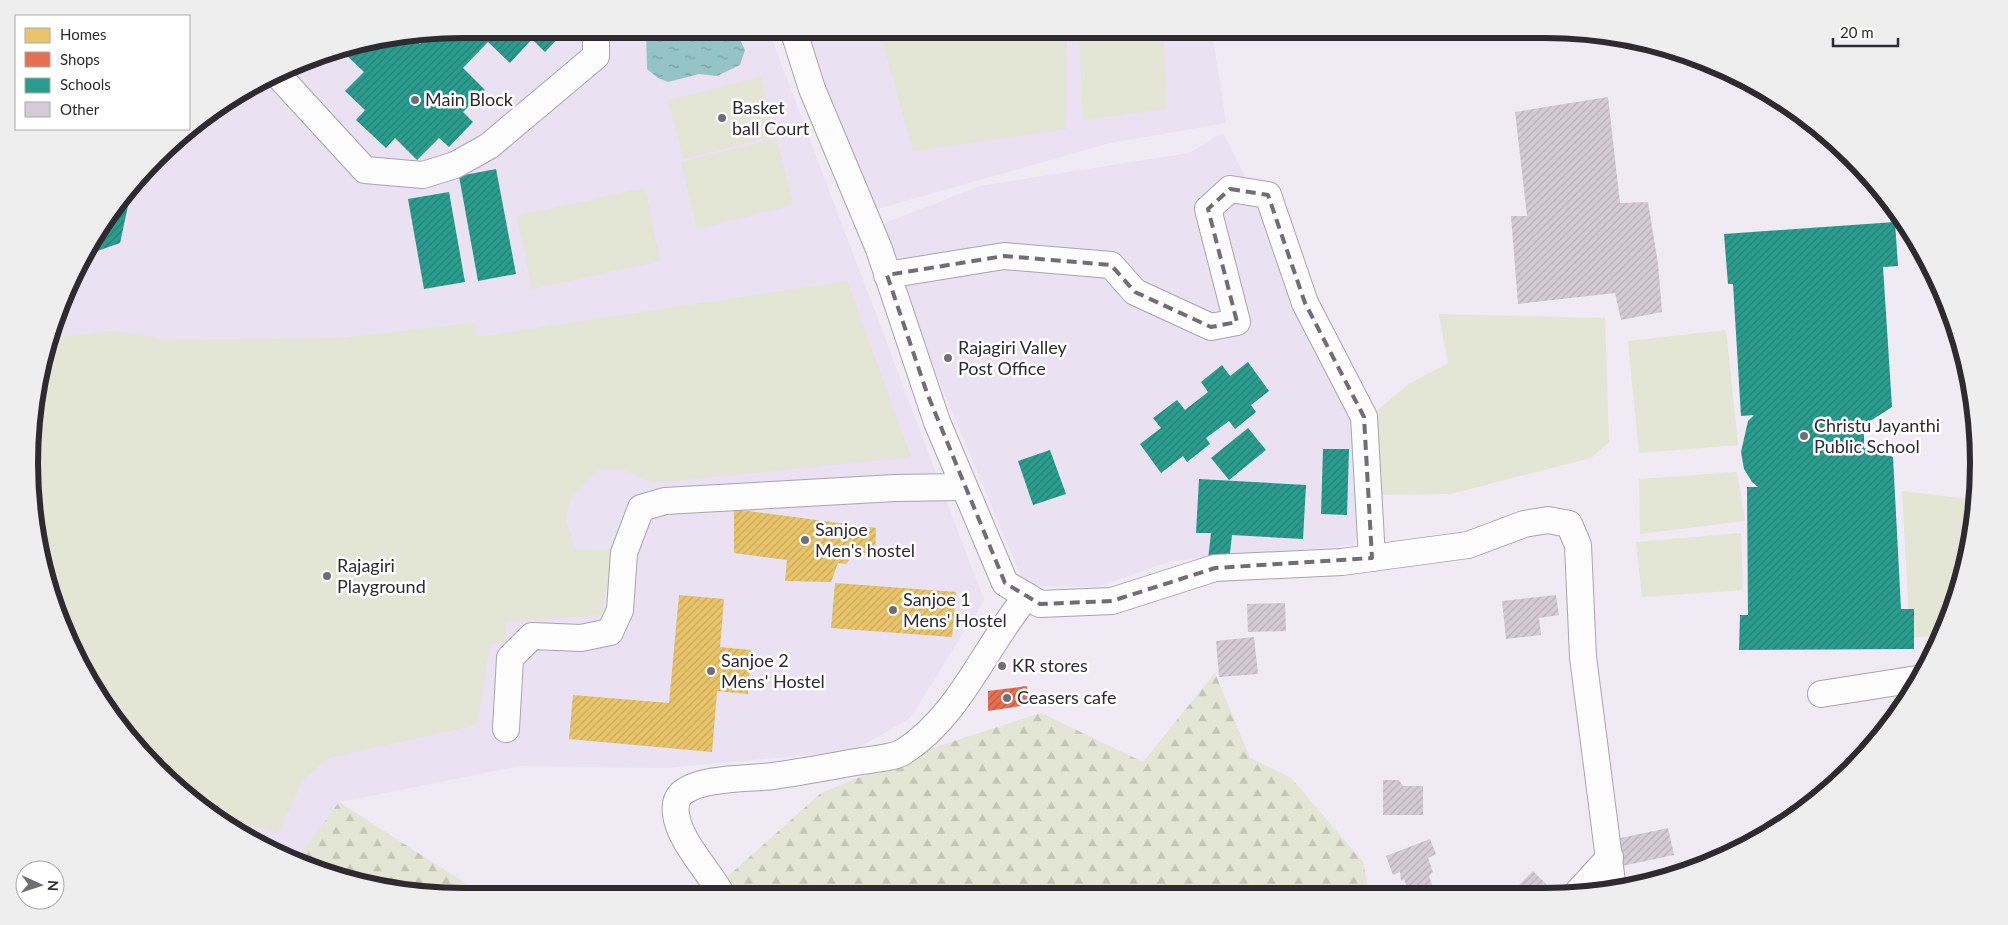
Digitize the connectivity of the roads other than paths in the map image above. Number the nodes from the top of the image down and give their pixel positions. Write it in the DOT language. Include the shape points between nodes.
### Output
graph roads {
  1 [pos="596,37"];
  2 [pos="795,37"];
  3 [pos="281,78"];
  4 [pos="887,275"];
  5 [pos="964,487"];
  6 [pos="1372,558"];
  7 [pos="1026,596"];
  8 [pos="1911,680"];
  9 [pos="1821,694"];
  10 [pos="506,729"];
  11 [pos="1610,857"];
  12 [pos="1612,882"];
  13 [pos="1584,886"];
  14 [pos="717,888"];
  1 -- 3 [label="street" via="596,56 489,146 455,165 423,176 365,170"];
  2 -- 4 [label="street" via="812,90"];
  4 -- 5 [label="street" via="937,422"];
  4 -- 6 [label="street" via="1004,256 1111,266 1135,292 1212,327 1237,322 1208,209 1230,189 1268,195 1305,303 1364,418"];
  5 -- 7 [label="street" via="1005,584"];
  5 -- 10 [label="street" via="665,501 641,508 624,553 620,610 610,632 581,638 532,636 510,658"];
  6 -- 7 [label="street" via="1215,568 1112,601 1040,604"];
  6 -- 11 [label="street" via="1468,545 1524,524 1548,520 1569,524 1578,545 1583,656"];
  7 -- 14 [label="street" via="934,727 901,753 773,776 728,778 683,792 676,800 675,814 680,830"];
  8 -- 9 [label="street"];
  11 -- 12 [label="street"];
  11 -- 13 [label="street"];
}
